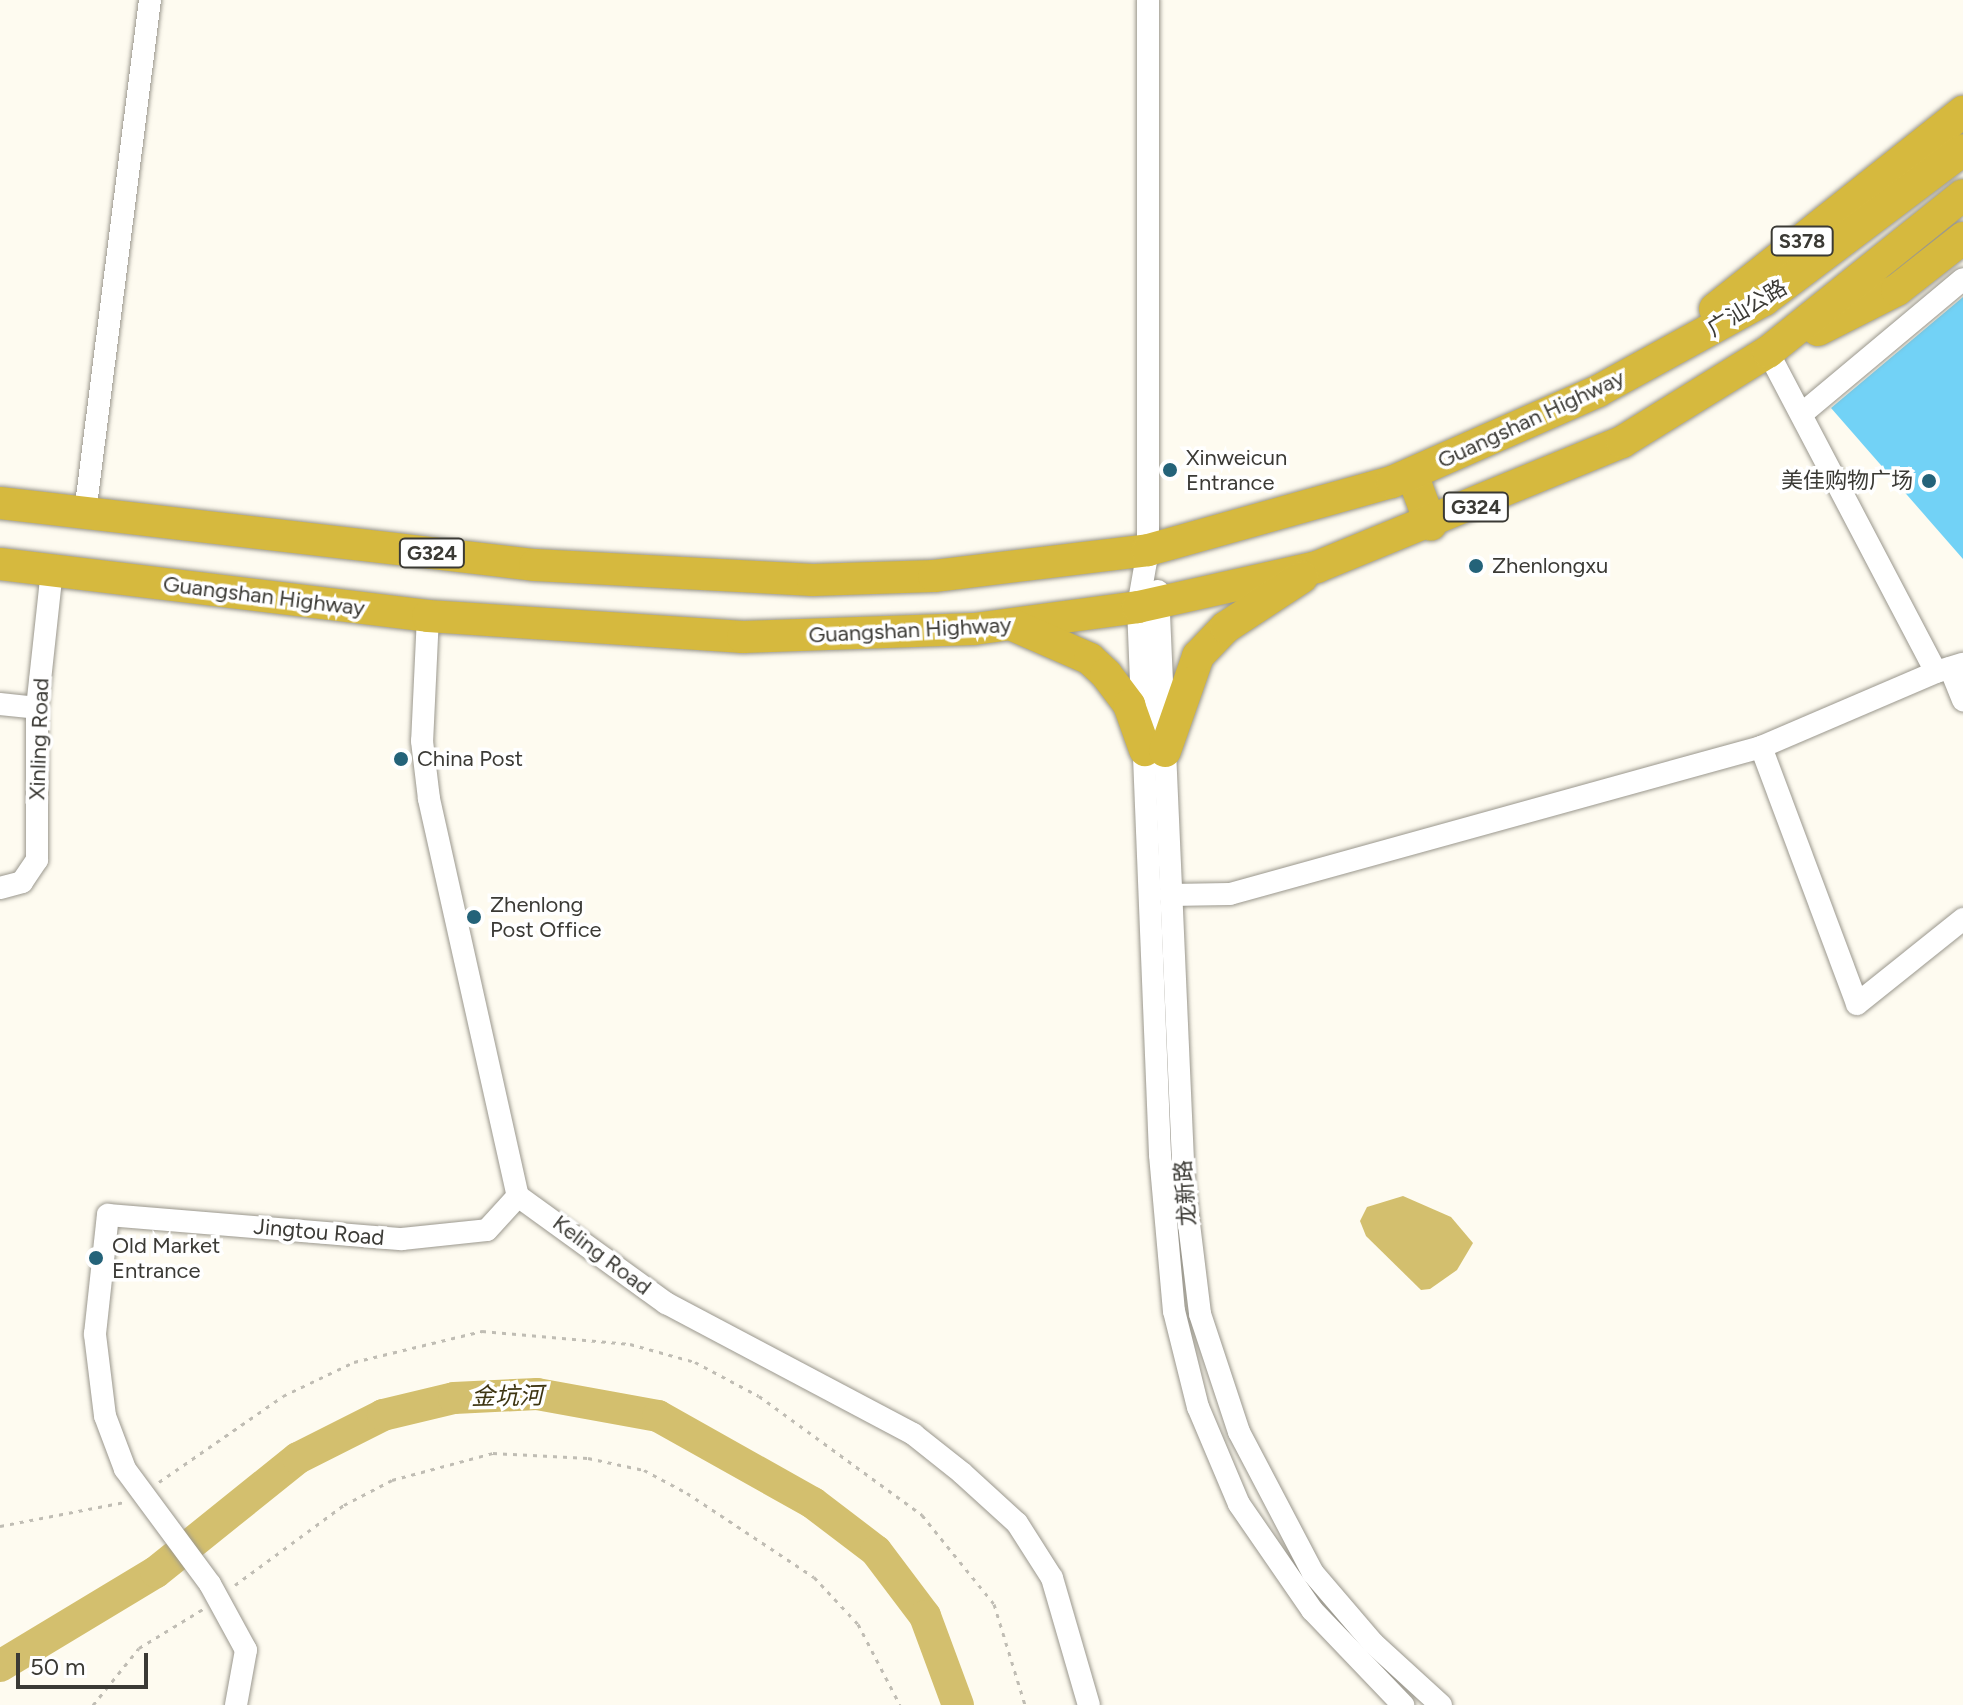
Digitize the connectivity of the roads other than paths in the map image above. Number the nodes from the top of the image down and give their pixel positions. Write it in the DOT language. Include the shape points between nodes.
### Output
graph roads {
  1 [pos="150,0"];
  2 [pos="1148,0"];
  3 [pos="1963,112"];
  4 [pos="1963,150"];
  5 [pos="1963,195"];
  6 [pos="1963,238"];
  7 [pos="1963,279"];
  8 [pos="1768,352"];
  9 [pos="1639,367"];
  10 [pos="1804,412"];
  11 [pos="1412,474"];
  12 [pos="0,503"];
  13 [pos="85,513"];
  14 [pos="1431,525"];
  15 [pos="1148,550"];
  16 [pos="0,564"];
  17 [pos="1317,567"];
  18 [pos="52,570"];
  19 [pos="867,581"];
  20 [pos="1149,605"];
  21 [pos="428,616"];
  22 [pos="1012,625"];
  23 [pos="865,635"];
  24 [pos="1950,668"];
  25 [pos="1963,700"];
  26 [pos="0,704"];
  27 [pos="37,708"];
  28 [pos="1761,747"];
  29 [pos="1155,750"];
  30 [pos="0,888"];
  31 [pos="1170,895"];
  32 [pos="1963,919"];
  33 [pos="518,1196"];
  34 [pos="236,1705"];
  35 [pos="1089,1705"];
  36 [pos="1403,1705"];
  37 [pos="1441,1705"];
  1 -- 13 [label="street"];
  2 -- 15 [label="street, 龙新路"];
  3 -- 9 [label="highway, S378"];
  4 -- 9 [label="highway, 广汕公路 / G324" via="1776,292"];
  5 -- 8 [label="highway, 广汕公路 / G324"];
  6 -- 8 [label="highway" via="1897,290"];
  7 -- 10 [label="street"];
  8 -- 10 [label="street"];
  8 -- 14 [label="highway, Guangshan Highway / G324" via="1622,442"];
  9 -- 11 [label="highway, Guangshan Highway / G324"];
  10 -- 24 [label="street"];
  11 -- 14 [label="highway"];
  11 -- 15 [label="highway, Guangshan Highway / G324" via="1251,527"];
  12 -- 13 [label="highway, Guangshan Highway / G324"];
  13 -- 19 [label="highway, Guangshan Highway / G324" via="535,565"];
  14 -- 17 [label="highway, Guangshan Highway / G324"];
  15 -- 19 [label="highway, Guangshan Highway / G324"];
  15 -- 20 [label="street, 龙新路"];
  16 -- 18 [label="highway, Guangshan Highway / G324"];
  17 -- 20 [label="highway, Guangshan Highway / G324"];
  17 -- 29 [label="highway" via="1211,639 1188,673"];
  18 -- 21 [label="highway, Guangshan Highway / G324"];
  18 -- 27 [label="street, Xinling Road"];
  19 -- 23 [label="highway"];
  20 -- 22 [label="highway, Guangshan Highway / G324"];
  20 -- 29 [label="street, 龙新路"];
  21 -- 23 [label="highway, Guangshan Highway / G324" via="743,637"];
  21 -- 33 [label="street" via="422,741 429,799 489,1039"];
  22 -- 23 [label="highway, Guangshan Highway / G324"];
  22 -- 29 [label="highway" via="1090,659 1129,705"];
  24 -- 25 [label="street"];
  24 -- 28 [label="street"];
  26 -- 27 [label="street"];
  27 -- 30 [label="street, Xinling Road" via="37,860 22,882"];
  28 -- 31 [label="street" via="1230,894"];
  28 -- 32 [label="street" via="1857,1004"];
  29 -- 31 [label="street, 龙新路"];
  29 -- 36 [label="street, 龙新路" via="1163,1216 1184,1357 1213,1448 1258,1534 1351,1656"];
  31 -- 37 [label="street, 龙新路" via="1191,1258 1223,1389 1263,1484 1313,1573 1373,1643"];
  33 -- 34 [label="street, Jingtou Road" via="487,1230 402,1239 108,1215 97,1386 115,1448 214,1592 246,1650"];
  33 -- 35 [label="street, Keling Road" via="666,1303 913,1434 962,1473 1017,1523 1052,1578"];
}
